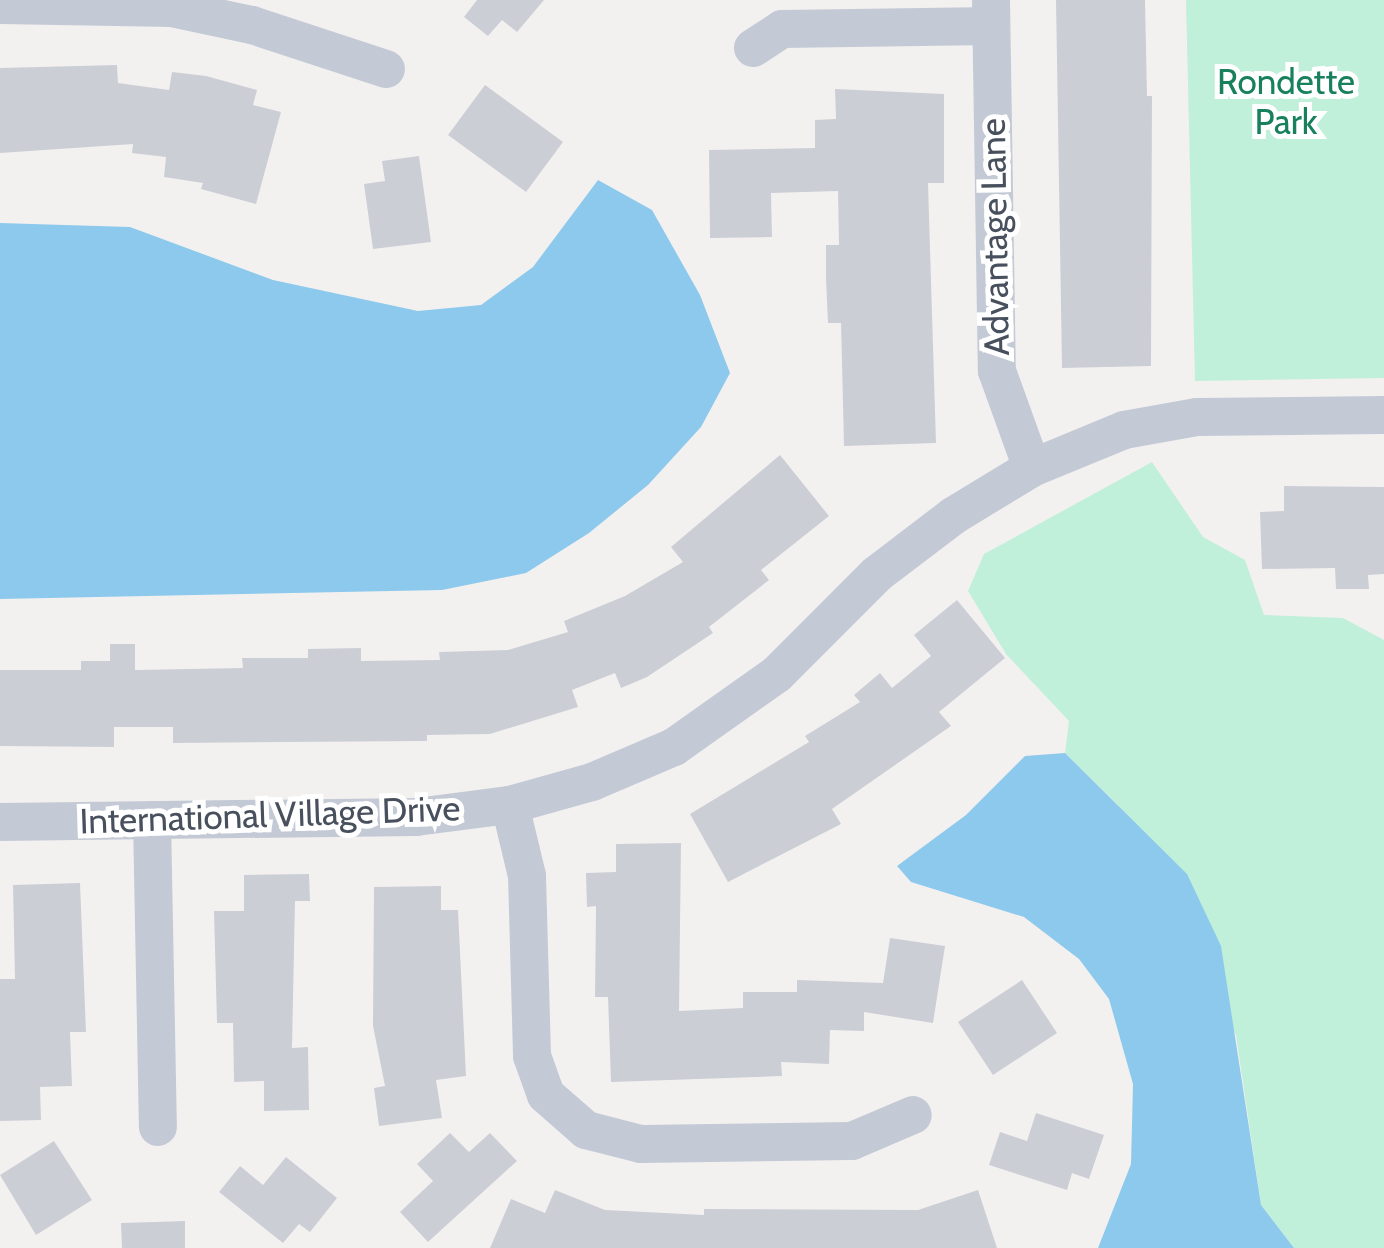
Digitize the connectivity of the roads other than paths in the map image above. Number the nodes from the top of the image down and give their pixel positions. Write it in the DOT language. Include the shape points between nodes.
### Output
graph roads {
  1 [pos="0,5"];
  2 [pos="991,13"];
  3 [pos="754,48"];
  4 [pos="386,69"];
  5 [pos="1384,415"];
  6 [pos="1032,468"];
  7 [pos="510,805"];
  8 [pos="152,820"];
  9 [pos="0,822"];
  10 [pos="913,1115"];
  11 [pos="158,1127"];
  1 -- 4 [label="street" via="171,8 252,24"];
  2 -- 3 [label="street" via="782,29"];
  2 -- 6 [label="street, Advantage Lane" via="998,371"];
  5 -- 6 [label="street, International Village Drive" via="1197,417 1124,430"];
  6 -- 7 [label="street, International Village Drive" via="877,574 777,674 674,747 592,782"];
  7 -- 8 [label="street, International Village Drive" via="416,817"];
  7 -- 10 [label="street" via="527,876 532,1056 546,1095 586,1130 642,1144 852,1141"];
  8 -- 9 [label="street, International Village Drive"];
  8 -- 11 [label="street"];
}
